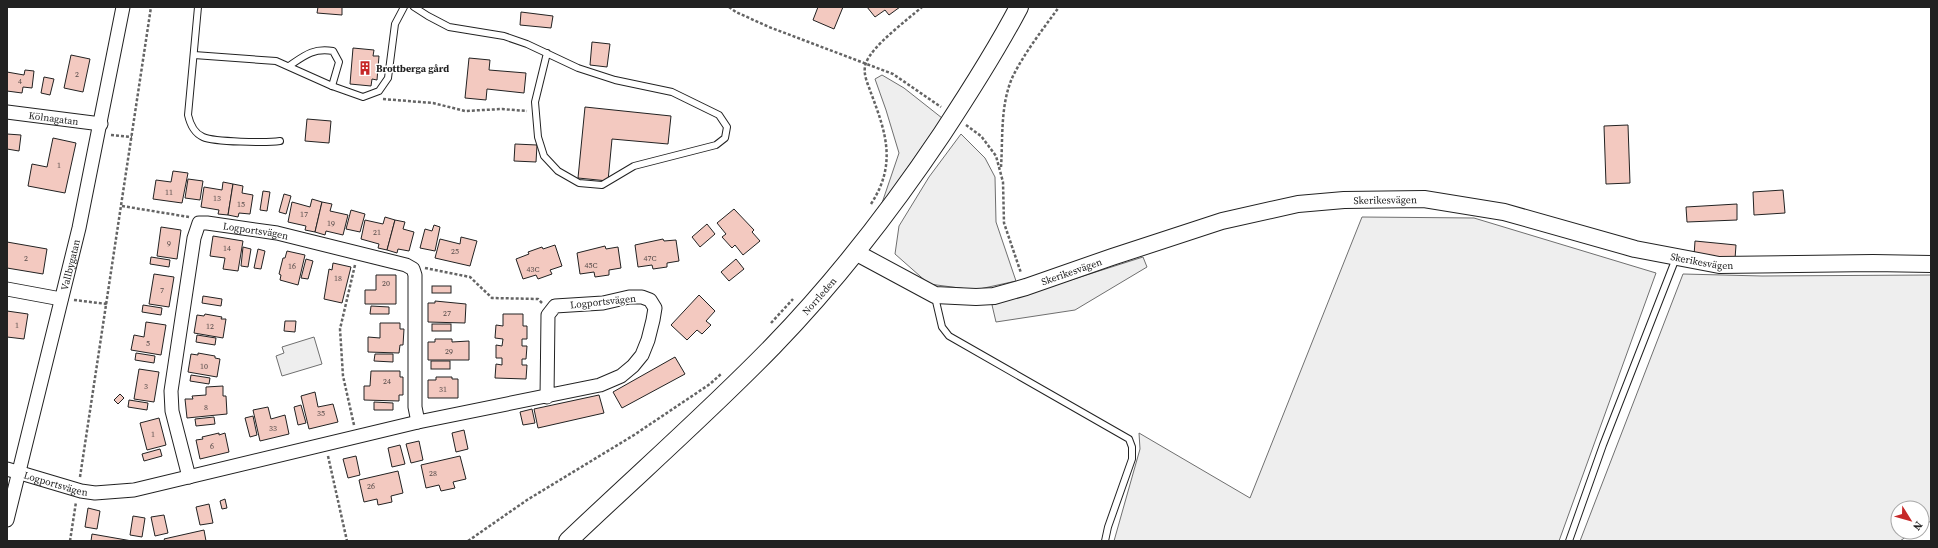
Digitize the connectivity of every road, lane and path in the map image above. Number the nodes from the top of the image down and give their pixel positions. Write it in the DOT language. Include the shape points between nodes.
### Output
graph roads {
  1 [pos="123,7"];
  2 [pos="151,7"];
  3 [pos="198,7"];
  4 [pos="404,7"];
  5 [pos="414,7"];
  6 [pos="729,7"];
  7 [pos="922,7"];
  8 [pos="1018,7"];
  9 [pos="1059,7"];
  10 [pos="547,53"];
  11 [pos="194,55"];
  12 [pos="865,64"];
  13 [pos="289,66"];
  14 [pos="332,86"];
  15 [pos="363,97"];
  16 [pos="945,110"];
  17 [pos="536,111"];
  18 [pos="7,112"];
  19 [pos="964,123"];
  20 [pos="100,128"];
  21 [pos="132,137"];
  22 [pos="280,141"];
  23 [pos="1000,171"];
  24 [pos="122,206"];
  25 [pos="867,210"];
  26 [pos="199,223"];
  27 [pos="358,253"];
  28 [pos="857,253"];
  29 [pos="1676,258"];
  30 [pos="1931,264"];
  31 [pos="413,269"];
  32 [pos="1026,287"];
  33 [pos="7,289"];
  34 [pos="935,295"];
  35 [pos="796,296"];
  36 [pos="61,299"];
  37 [pos="107,304"];
  38 [pos="550,310"];
  39 [pos="769,325"];
  40 [pos="726,369"];
  41 [pos="547,396"];
  42 [pos="418,422"];
  43 [pos="356,438"];
  44 [pos="326,446"];
  45 [pos="13,471"];
  46 [pos="189,477"];
  47 [pos="78,490"];
  48 [pos="7,520"];
  49 [pos="70,541"];
  50 [pos="347,541"];
  51 [pos="468,541"];
  52 [pos="568,541"];
  53 [pos="1105,541"];
  54 [pos="1569,541"];
  1 -- 20 [label="street, Vallbygatan"];
  2 -- 21 [label="path"];
  3 -- 11 [label="lane"];
  4 -- 15 [label="lane" via="395,24 388,78 379,91"];
  5 -- 10 [label="lane" via="449,27 504,36"];
  6 -- 12 [label="path" via="769,27"];
  7 -- 12 [label="path" via="871,52"];
  8 -- 28 [label="main road, Norrleden" via="993,54 949,124"];
  9 -- 23 [label="path" via="1013,77 1006,100"];
  10 -- 17 [label="lane"];
  10 -- 17 [label="lane" via="578,68 615,80 672,92 719,115 727,127 725,138 716,145 634,166 602,185 579,182 558,171 544,156 538,137"];
  11 -- 13 [label="lane" via="276,61"];
  11 -- 22 [label="lane" via="188,115 197,132 206,138"];
  12 -- 16 [label="path" via="893,74"];
  12 -- 25 [label="path" via="865,76 883,126 887,152 882,183"];
  13 -- 14 [label="lane"];
  13 -- 14 [label="lane" via="321,49 333,51 339,62"];
  14 -- 15 [label="lane"];
  15 -- 17 [label="path" via="433,103 465,111"];
  18 -- 20 [label="street, Kölnagatan"];
  19 -- 23 [label="path" via="981,136 996,156"];
  20 -- 21 [label="path"];
  20 -- 36 [label="street, Vallbygatan"];
  21 -- 24 [label="path"];
  23 -- 32 [label="path" via="1003,182 1004,223"];
  24 -- 26 [label="path" via="190,218"];
  24 -- 37 [label="path"];
  26 -- 27 [label="street, Logportsvägen" via="207,222 276,233"];
  26 -- 46 [label="street" via="194,238 171,391 172,411"];
  27 -- 31 [label="street, Logportsvägen" via="406,264"];
  27 -- 43 [label="path" via="340,329 343,376"];
  28 -- 34 [label="street, Skerikesvägen"];
  28 -- 52 [label="main road, Norrleden" via="772,346"];
  29 -- 30 [label="street, Skerikesvägen" via="1719,265"];
  29 -- 32 [label="street, Skerikesvägen" via="1634,249 1504,212 1467,205 1424,199 1344,200 1298,204 1222,221"];
  29 -- 54 [label="lane" via="1603,445"];
  31 -- 38 [label="path" via="428,268 470,278 492,298 538,299"];
  31 -- 42 [label="street" via="415,407"];
  32 -- 34 [label="street, Skerikesvägen" via="994,296"];
  33 -- 36 [label="street"];
  34 -- 53 [label="lane" via="942,327 949,336 1129,439 1132,459"];
  35 -- 39 [label="path"];
  36 -- 37 [label="path"];
  36 -- 45 [label="street, Vallbygatan"];
  37 -- 47 [label="path"];
  38 -- 41 [label="street"];
  38 -- 41 [label="street, Logportsvägen" via="555,306 642,297 650,300 655,308 642,354 621,376 600,385"];
  40 -- 51 [label="path" via="710,384 640,431 526,500"];
  41 -- 42 [label="street, Logportsvägen"];
  42 -- 43 [label="street, Logportsvägen"];
  43 -- 44 [label="street, Logportsvägen"];
  44 -- 46 [label="street, Logportsvägen"];
  44 -- 50 [label="path"];
  45 -- 47 [label="street, Logportsvägen"];
  45 -- 48 [label="street, Vallbygatan"];
  46 -- 47 [label="street, Logportsvägen" via="134,490"];
  47 -- 49 [label="path"];
}
